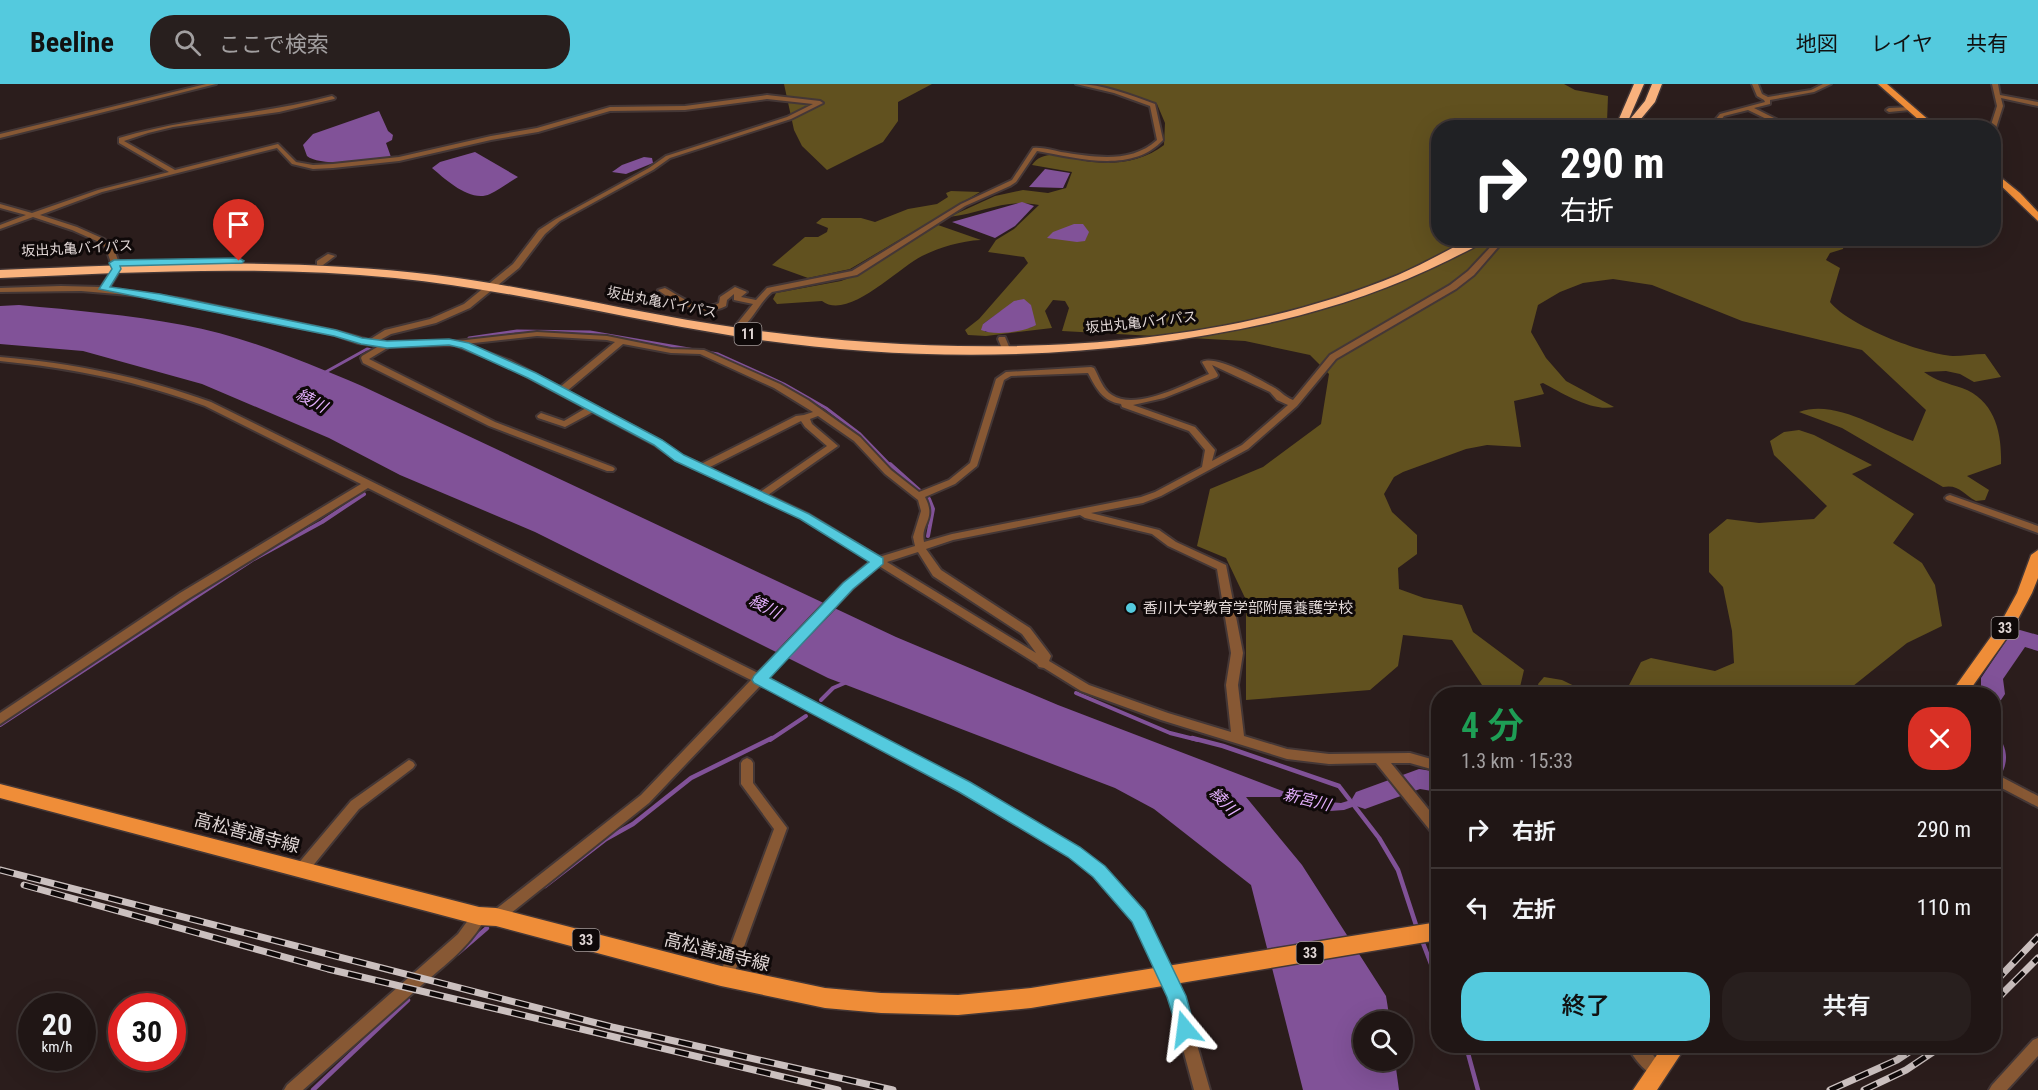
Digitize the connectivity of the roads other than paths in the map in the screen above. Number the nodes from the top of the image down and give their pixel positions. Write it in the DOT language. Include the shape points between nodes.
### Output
graph roads {
  1 [pos="213,84"];
  2 [pos="1079,84"];
  3 [pos="1631,84"];
  4 [pos="1639,84"];
  5 [pos="1650,84"];
  6 [pos="1658,84"];
  7 [pos="1755,84"];
  8 [pos="1828,84"];
  9 [pos="1882,84"];
  10 [pos="1995,84"];
  11 [pos="1998,96"];
  12 [pos="332,99"];
  13 [pos="1767,99"];
  14 [pos="2021,101"];
  15 [pos="2038,105"];
  16 [pos="2000,106"];
  17 [pos="1747,108"];
  18 [pos="1910,108"];
  19 [pos="1889,110"];
  20 [pos="1632,119"];
  21 [pos="1720,120"];
  22 [pos="1773,120"];
  23 [pos="1924,120"];
  24 [pos="1996,120"];
  25 [pos="0,136"];
  26 [pos="174,172"];
  27 [pos="2001,181"];
  28 [pos="0,206"];
  29 [pos="31,215"];
  30 [pos="2038,218"];
  31 [pos="0,227"];
  32 [pos="1449,246"];
  33 [pos="1469,246"];
  34 [pos="1496,246"];
  35 [pos="115,266"];
  36 [pos="0,268"];
  37 [pos="0,274"];
  38 [pos="493,283"];
  39 [pos="104,289"];
  40 [pos="0,290"];
  41 [pos="662,290"];
  42 [pos="758,303"];
  43 [pos="740,325"];
  44 [pos="622,340"];
  45 [pos="371,342"];
  46 [pos="455,343"];
  47 [pos="1004,344"];
  48 [pos="387,345"];
  49 [pos="0,359"];
  50 [pos="560,392"];
  51 [pos="1122,404"];
  52 [pos="1294,404"];
  53 [pos="591,410"];
  54 [pos="819,412"];
  55 [pos="541,416"];
  56 [pos="805,418"];
  57 [pos="1206,466"];
  58 [pos="701,468"];
  59 [pos="610,470"];
  60 [pos="369,483"];
  61 [pos="922,494"];
  62 [pos="760,496"];
  63 [pos="1950,498"];
  64 [pos="1083,511"];
  65 [pos="2038,530"];
  66 [pos="920,548"];
  67 [pos="2038,555"];
  68 [pos="878,561"];
  69 [pos="2035,580"];
  70 [pos="1043,664"];
  71 [pos="759,680"];
  72 [pos="1963,687"];
  73 [pos="0,719"];
  74 [pos="1238,739"];
  75 [pos="1380,759"];
  76 [pos="747,763"];
  77 [pos="1431,764"];
  78 [pos="409,765"];
  79 [pos="2001,782"];
  80 [pos="0,791"];
  81 [pos="2038,802"];
  82 [pos="1431,822"];
  83 [pos="302,869"];
  84 [pos="488,916"];
  85 [pos="1431,932"];
  86 [pos="1174,976"];
  87 [pos="726,977"];
  88 [pos="2038,1046"];
  89 [pos="1641,1053"];
  90 [pos="1670,1053"];
  91 [pos="1657,1070"];
  92 [pos="292,1090"];
  93 [pos="1202,1090"];
  94 [pos="1644,1090"];
  95 [pos="1997,1090"];
  1 -- 25 [label="street"];
  2 -- 42 [label="street" via="1153,105 1160,140 1142,154 1115,158 1035,149 1014,181 963,206 869,265 841,277 770,290"];
  3 -- 20 [label="highway"];
  4 -- 20 [label="highway"];
  5 -- 20 [label="highway"];
  6 -- 20 [label="highway" via="1650,102"];
  7 -- 13 [label="street"];
  8 -- 13 [label="street"];
  9 -- 18 [label="main road"];
  10 -- 11 [label="street"];
  11 -- 14 [label="street"];
  11 -- 16 [label="street"];
  12 -- 26 [label="street" via="121,139"];
  13 -- 17 [label="street" via="1768,104"];
  14 -- 15 [label="street"];
  14 -- 16 [label="street"];
  16 -- 24 [label="street"];
  17 -- 21 [label="street"];
  17 -- 22 [label="street"];
  18 -- 19 [label="street"];
  18 -- 23 [label="main road"];
  26 -- 29 [label="street" via="100,191"];
  26 -- 38 [label="street" via="278,146 290,161 301,166 383,161 538,130 618,108 686,108 773,96 820,103 789,118 668,157 558,220 516,266"];
  27 -- 30 [label="main road"];
  28 -- 29 [label="street"];
  29 -- 31 [label="street"];
  29 -- 35 [label="street" via="98,238 110,248"];
  32 -- 47 [label="highway, 坂出丸亀バイパス / 11" via="1380,279 1254,315 1153,332"];
  33 -- 47 [label="highway, 坂出丸亀バイパス / 11" via="1389,284 1293,313 1158,338"];
  34 -- 52 [label="street" via="1472,273 1453,287 1334,357"];
  35 -- 36 [label="highway, 坂出丸亀バイパス / 11"];
  35 -- 37 [label="highway, 坂出丸亀バイパス / 11"];
  35 -- 38 [label="highway, 坂出丸亀バイパス / 11" via="315,268"];
  35 -- 38 [label="highway, 坂出丸亀バイパス / 11" via="325,260"];
  35 -- 39 [label="street"];
  38 -- 43 [label="highway, 坂出丸亀バイパス / 11"];
  38 -- 45 [label="street" via="455,313 388,332"];
  38 -- 47 [label="highway, 坂出丸亀バイパス / 11" via="696,326 798,341 906,349"];
  39 -- 40 [label="street"];
  39 -- 45 [label="street" via="160,297"];
  41 -- 42 [label="street" via="708,310 717,309 735,289 743,292 737,298"];
  42 -- 43 [label="street"];
  43 -- 47 [label="highway, 坂出丸亀バイパス / 11" via="858,340"];
  44 -- 46 [label="street" via="537,334"];
  44 -- 50 [label="street"];
  44 -- 54 [label="street" via="672,351 701,352 777,386"];
  45 -- 48 [label="street"];
  46 -- 48 [label="street"];
  46 -- 50 [label="street" via="508,363"];
  48 -- 59 [label="street" via="366,361 492,424"];
  49 -- 60 [label="street" via="104,371 167,388"];
  50 -- 53 [label="street"];
  51 -- 52 [label="street" via="1156,397 1214,375 1206,362 1273,390"];
  51 -- 57 [label="street" via="1197,432 1210,450"];
  51 -- 61 [label="street" via="1101,390 1091,370 1009,374 1000,379 974,464 952,482"];
  52 -- 57 [label="street" via="1245,447"];
  53 -- 55 [label="street" via="565,424"];
  53 -- 58 [label="street"];
  54 -- 56 [label="street"];
  54 -- 61 [label="street" via="857,439 888,472"];
  56 -- 58 [label="street"];
  56 -- 62 [label="street" via="833,446"];
  57 -- 64 [label="street" via="1143,500"];
  58 -- 62 [label="street"];
  60 -- 71 [label="street"];
  60 -- 73 [label="street" via="184,596"];
  61 -- 66 [label="street" via="926,511 918,537"];
  62 -- 68 [label="street" via="805,516"];
  63 -- 65 [label="street"];
  64 -- 66 [label="street" via="989,528"];
  64 -- 74 [label="street" via="1085,515 1155,532 1222,567 1237,653 1232,686"];
  66 -- 68 [label="street"];
  66 -- 70 [label="street" via="938,573 1026,631 1045,656"];
  67 -- 69 [label="main road, 33"];
  68 -- 70 [label="street"];
  68 -- 71 [label="street" via="848,586"];
  69 -- 72 [label="main road, 33"];
  70 -- 74 [label="street" via="1095,692"];
  71 -- 84 [label="street" via="645,799"];
  71 -- 86 [label="street" via="964,787 1074,852 1099,872 1139,916"];
  74 -- 75 [label="street" via="1287,754"];
  75 -- 77 [label="street" via="1410,758"];
  75 -- 82 [label="street"];
  76 -- 87 [label="street" via="747,784 781,828"];
  78 -- 83 [label="street" via="364,792"];
  79 -- 81 [label="street"];
  80 -- 83 [label="main road, 高松善通寺線 / 33"];
  83 -- 84 [label="main road, 高松善通寺線 / 33"];
  84 -- 87 [label="main road, 高松善通寺線 / 33"];
  84 -- 92 [label="street"];
  85 -- 86 [label="main road, 高松善通寺線 / 33"];
  86 -- 87 [label="main road, 高松善通寺線 / 33" via="958,1005 825,998"];
  86 -- 93 [label="street"];
  88 -- 95 [label="street"];
  89 -- 91 [label="street"];
  90 -- 91 [label="main road"];
  91 -- 94 [label="main road"];
}
